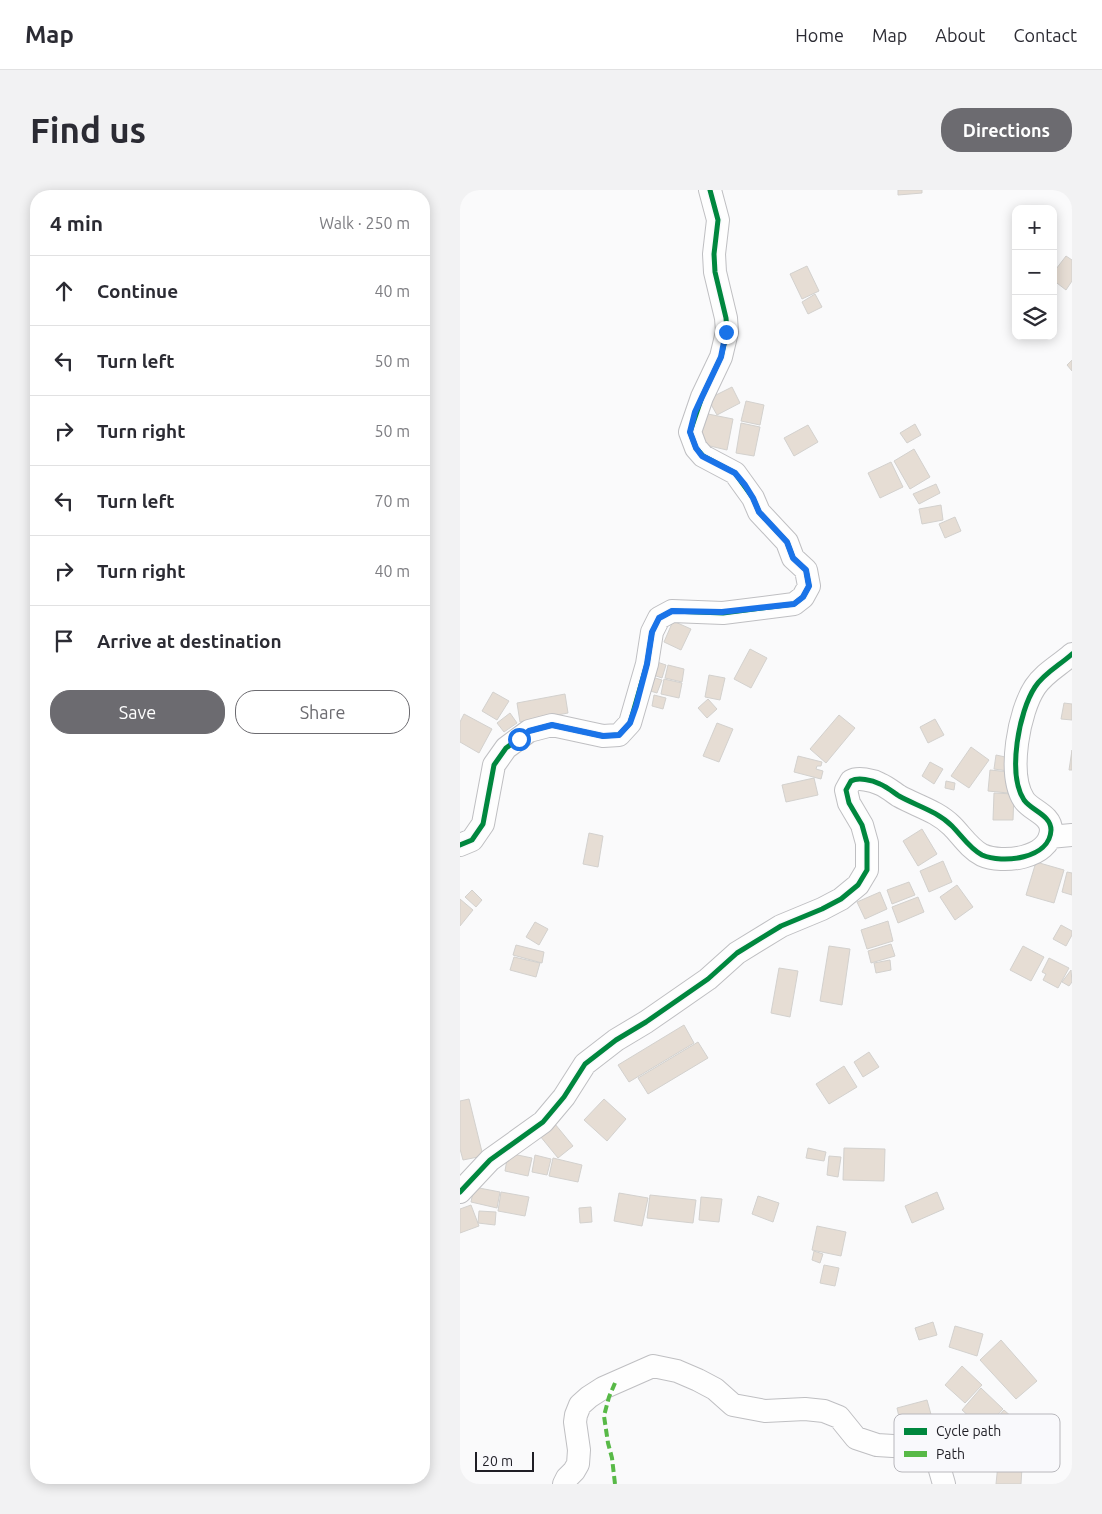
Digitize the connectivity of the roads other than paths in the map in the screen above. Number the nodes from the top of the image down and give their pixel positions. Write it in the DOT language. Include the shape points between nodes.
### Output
graph roads {
  1 [pos="710,190"];
  2 [pos="1072,654"];
  3 [pos="1061,836"];
  4 [pos="460,845"];
  5 [pos="460,1192"];
  6 [pos="894,1446"];
  7 [pos="564,1484"];
  1 -- 4 [label="street" via="718,220 715,272 726,318 726,332 721,357 695,412 690,432 702,456 735,473 745,485 759,512 787,542 793,558 806,570 809,586 794,604 722,612 672,611 659,618 652,632 647,664 630,723 619,735 603,736 552,725 529,731 506,748 494,765 483,824 472,840"];
  2 -- 3 [label="street" via="1035,686 1025,706 1016,749 1016,770 1024,800"];
  3 -- 5 [label="street" via="1030,855 1017,859 992,858 970,846 937,814 879,783 851,781 846,790 848,803 862,825 867,843 867,870 858,884 822,909 781,926 737,953 702,984 616,1040 585,1064 543,1122 490,1160"];
  6 -- 7 [label="street" via="856,1438 839,1417 824,1411 765,1411 733,1405 715,1389 698,1380 653,1366 604,1388 580,1405 575,1422 578,1464"];
}
